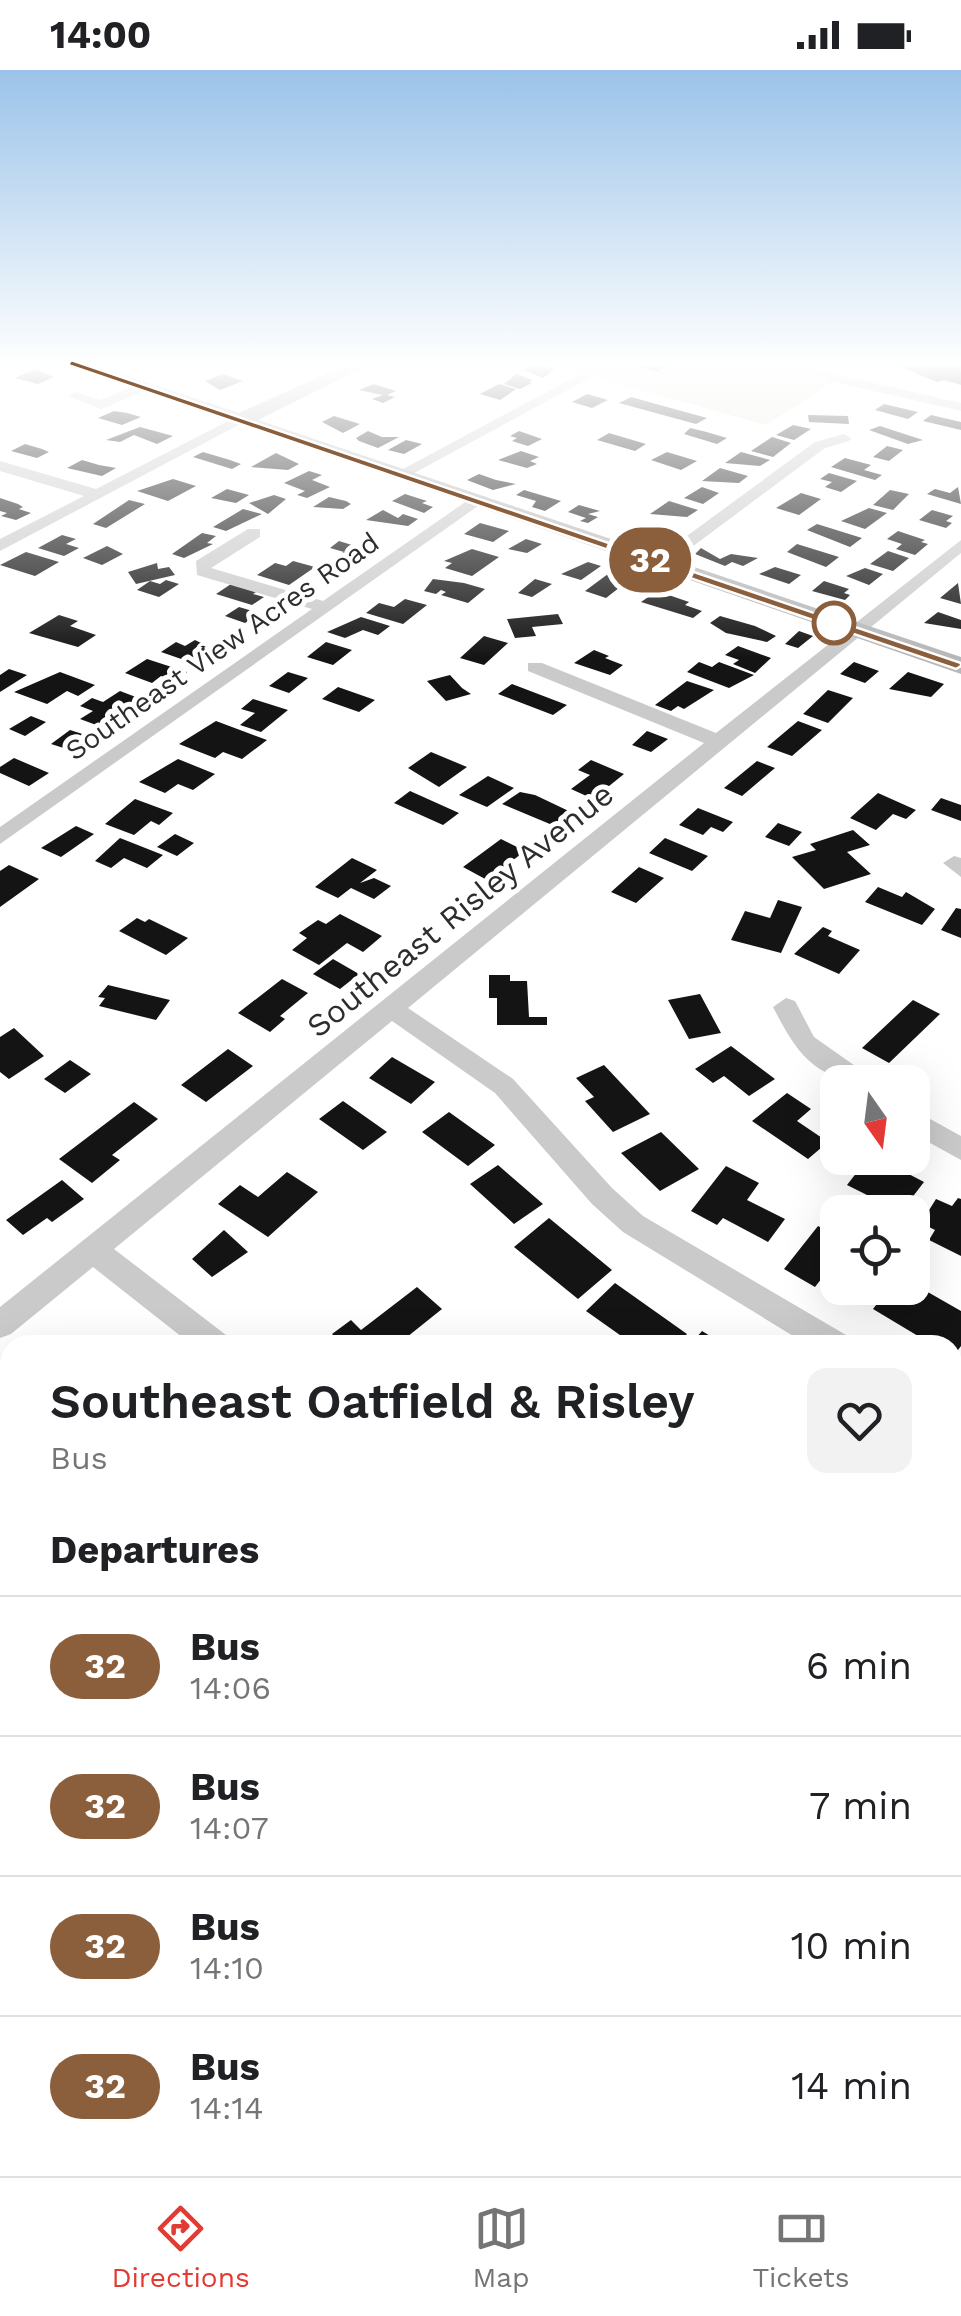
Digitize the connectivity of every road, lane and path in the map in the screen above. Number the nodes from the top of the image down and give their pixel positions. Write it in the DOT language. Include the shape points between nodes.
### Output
graph roads {
  1 [pos="162,461"];
  2 [pos="360,461"];
  3 [pos="426,461"];
  4 [pos="798,461"];
  5 [pos="0,466"];
  6 [pos="400,475"];
  7 [pos="98,495"];
  8 [pos="477,501"];
  9 [pos="254,533"];
  10 [pos="961,545"];
  11 [pos="0,546"];
  12 [pos="659,563"];
  13 [pos="324,607"];
  14 [pos="856,630"];
  15 [pos="961,666"];
  16 [pos="534,667"];
  17 [pos="719,742"];
  18 [pos="0,837"];
  19 [pos="390,1008"];
  20 [pos="786,1008"];
  21 [pos="835,1065"];
  22 [pos="930,1130"];
  23 [pos="961,1149"];
  24 [pos="92,1249"];
  25 [pos="0,1325"];
  26 [pos="203,1335"];
  27 [pos="818,1335"];
  1 -- 7 [label="street"];
  2 -- 6 [label="main road"];
  3 -- 6 [label="street"];
  4 -- 12 [label="street"];
  5 -- 7 [label="street"];
  6 -- 8 [label="main road"];
  7 -- 11 [label="street"];
  8 -- 12 [label="main road"];
  8 -- 13 [label="street, Southeast View Acres Road"];
  9 -- 13 [label="street" via="202,571"];
  10 -- 14 [label="street, Southeast Risley Avenue"];
  12 -- 14 [label="main road"];
  13 -- 18 [label="street, Southeast View Acres Road"];
  14 -- 15 [label="main road"];
  14 -- 17 [label="street, Southeast Risley Avenue"];
  16 -- 17 [label="street"];
  17 -- 19 [label="street, Southeast Risley Avenue"];
  19 -- 24 [label="street, Southeast Risley Avenue"];
  19 -- 27 [label="street" via="504,1086 634,1224"];
  20 -- 21 [label="street" via="804,1043"];
  22 -- 23 [label="street"];
  24 -- 25 [label="street, Southeast Risley Avenue"];
  24 -- 26 [label="street"];
}
